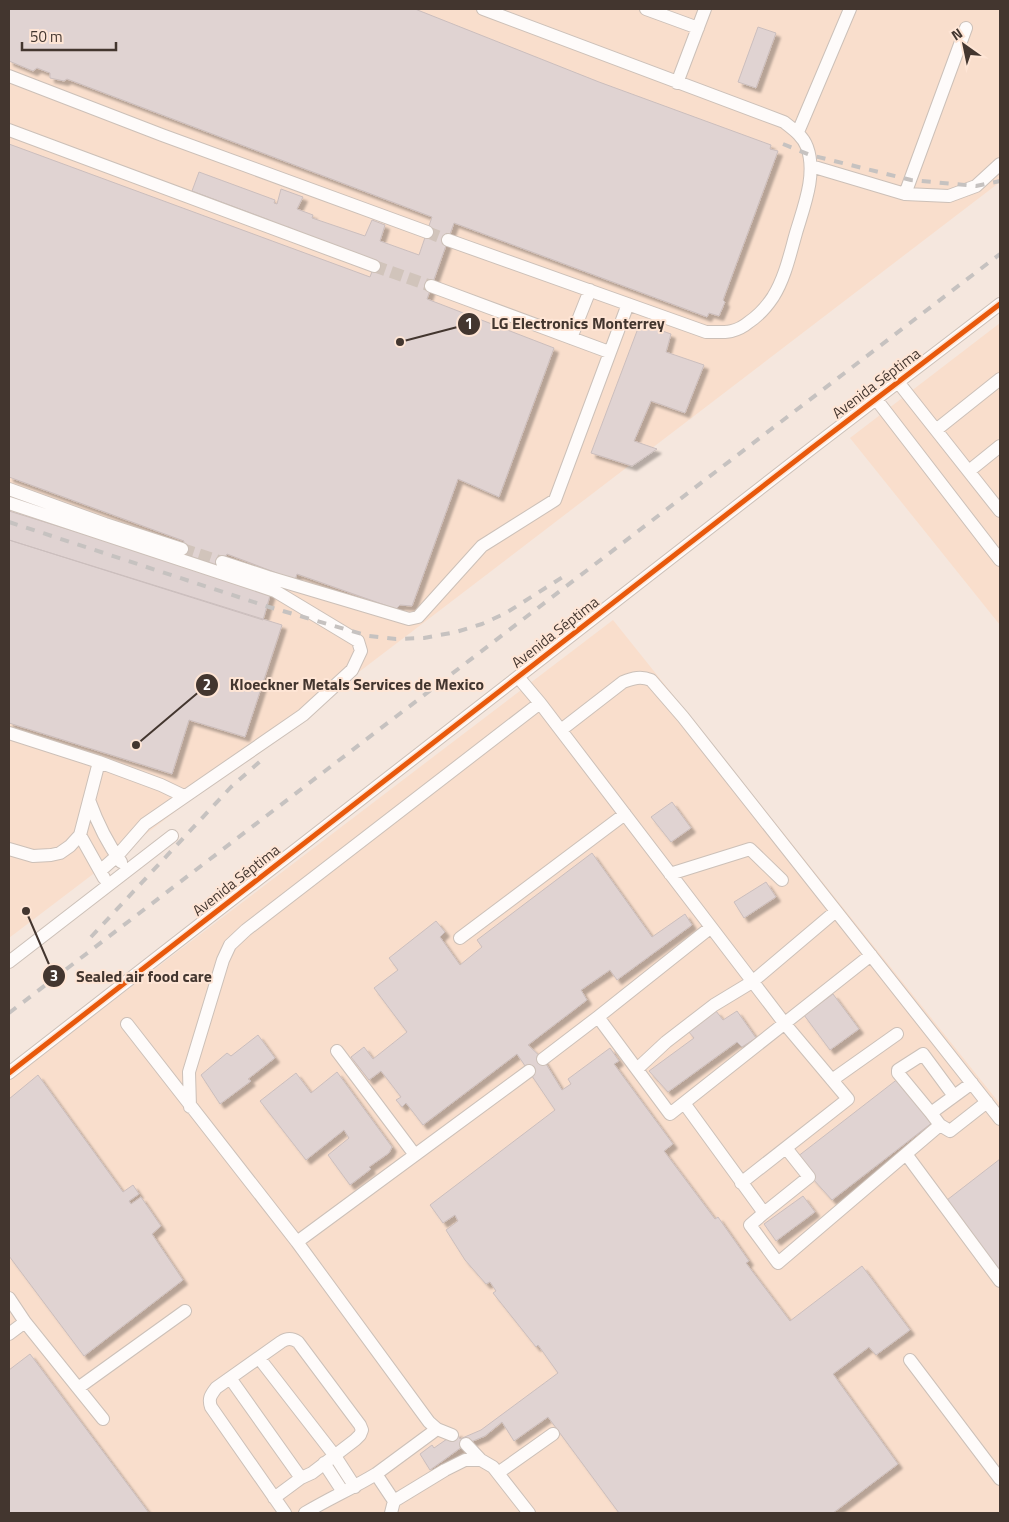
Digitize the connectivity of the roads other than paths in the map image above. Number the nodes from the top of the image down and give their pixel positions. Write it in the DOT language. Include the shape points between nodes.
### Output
graph roads {
  1 [pos="483,9"];
  2 [pos="646,9"];
  3 [pos="705,9"];
  4 [pos="850,9"];
  5 [pos="698,28"];
  6 [pos="966,28"];
  7 [pos="9,76"];
  8 [pos="677,83"];
  9 [pos="9,130"];
  10 [pos="798,132"];
  11 [pos="1000,164"];
  12 [pos="810,166"];
  13 [pos="905,194"];
  14 [pos="427,232"];
  15 [pos="448,240"];
  16 [pos="374,266"];
  17 [pos="431,286"];
  18 [pos="590,290"];
  19 [pos="628,304"];
  20 [pos="1000,304"];
  21 [pos="571,338"];
  22 [pos="609,352"];
  23 [pos="1000,379"];
  24 [pos="898,382"];
  25 [pos="876,399"];
  26 [pos="936,430"];
  27 [pos="1000,446"];
  28 [pos="968,472"];
  29 [pos="9,489"];
  30 [pos="995,494"];
  31 [pos="9,503"];
  32 [pos="1000,512"];
  33 [pos="182,549"];
  34 [pos="1000,560"];
  35 [pos="222,562"];
  36 [pos="518,676"];
  37 [pos="540,703"];
  38 [pos="560,730"];
  39 [pos="9,732"];
  40 [pos="99,762"];
  41 [pos="184,796"];
  42 [pos="89,800"];
  43 [pos="624,814"];
  44 [pos="80,835"];
  45 [pos="172,836"];
  46 [pos="9,849"];
  47 [pos="117,856"];
  48 [pos="127,870"];
  49 [pos="100,871"];
  50 [pos="670,874"];
  51 [pos="782,880"];
  52 [pos="108,885"];
  53 [pos="836,910"];
  54 [pos="710,928"];
  55 [pos="460,938"];
  56 [pos="871,955"];
  57 [pos="9,962"];
  58 [pos="752,982"];
  59 [pos="598,1018"];
  60 [pos="127,1024"];
  61 [pos="785,1024"];
  62 [pos="897,1034"];
  63 [pos="338,1051"];
  64 [pos="543,1059"];
  65 [pos="637,1069"];
  66 [pos="529,1071"];
  67 [pos="9,1073"];
  68 [pos="832,1080"];
  69 [pos="972,1083"];
  70 [pos="954,1096"];
  71 [pos="987,1102"];
  72 [pos="684,1103"];
  73 [pos="190,1107"];
  74 [pos="930,1113"];
  75 [pos="1000,1119"];
  76 [pos="940,1125"];
  77 [pos="786,1148"];
  78 [pos="906,1154"];
  79 [pos="415,1155"];
  80 [pos="741,1183"];
  81 [pos="764,1214"];
  82 [pos="297,1242"];
  83 [pos="1000,1281"];
  84 [pos="9,1298"];
  85 [pos="185,1311"];
  86 [pos="25,1322"];
  87 [pos="9,1334"];
  88 [pos="259,1358"];
  89 [pos="910,1360"];
  90 [pos="230,1378"];
  91 [pos="78,1388"];
  92 [pos="103,1419"];
  93 [pos="437,1429"];
  94 [pos="553,1434"];
  95 [pos="452,1435"];
  96 [pos="466,1444"];
  97 [pos="329,1460"];
  98 [pos="481,1460"];
  99 [pos="498,1473"];
  100 [pos="376,1474"];
  101 [pos="301,1478"];
  102 [pos="1000,1479"];
  103 [pos="355,1487"];
  104 [pos="343,1492"];
  105 [pos="274,1498"];
  106 [pos="393,1507"];
  107 [pos="285,1513"];
  108 [pos="305,1513"];
  109 [pos="529,1513"];
  1 -- 8 [label="street"];
  2 -- 5 [label="street"];
  3 -- 5 [label="street"];
  4 -- 10 [label="street"];
  5 -- 8 [label="street"];
  6 -- 13 [label="street"];
  7 -- 14 [label="street"];
  8 -- 10 [label="street" via="784,122"];
  9 -- 16 [label="street"];
  10 -- 12 [label="street" via="807,145"];
  11 -- 13 [label="street" via="976,186 949,196"];
  12 -- 13 [label="street"];
  12 -- 19 [label="street" via="808,191 786,268 773,297 748,324 733,332 706,332"];
  15 -- 18 [label="street"];
  17 -- 21 [label="street"];
  18 -- 19 [label="street"];
  18 -- 21 [label="street"];
  19 -- 22 [label="street"];
  20 -- 24 [label="street, Avenida Séptima"];
  21 -- 22 [label="street"];
  22 -- 35 [label="street" via="555,500 482,546 418,617 409,619"];
  23 -- 26 [label="street"];
  24 -- 25 [label="street, Avenida Séptima"];
  24 -- 26 [label="street"];
  25 -- 34 [label="street"];
  25 -- 36 [label="street, Avenida Séptima"];
  26 -- 28 [label="street"];
  27 -- 28 [label="street"];
  28 -- 30 [label="street"];
  29 -- 33 [label="street"];
  30 -- 32 [label="street"];
  31 -- 41 [label="street" via="274,591 358,641 361,651 352,670 303,715"];
  36 -- 37 [label="street"];
  36 -- 67 [label="street, Avenida Séptima"];
  37 -- 38 [label="street"];
  37 -- 73 [label="street" via="230,945 189,1072"];
  38 -- 43 [label="street"];
  38 -- 53 [label="street" via="623,682 633,678 651,680"];
  39 -- 40 [label="street"];
  40 -- 41 [label="street"];
  40 -- 42 [label="street"];
  41 -- 47 [label="street" via="144,824"];
  42 -- 44 [label="street"];
  42 -- 47 [label="street" via="96,820"];
  43 -- 50 [label="street"];
  43 -- 55 [label="street"];
  44 -- 46 [label="street" via="60,853 51,855 32,856"];
  44 -- 49 [label="street"];
  45 -- 48 [label="street"];
  47 -- 48 [label="street"];
  47 -- 49 [label="street"];
  48 -- 52 [label="street"];
  49 -- 52 [label="street"];
  50 -- 51 [label="street" via="750,849"];
  50 -- 54 [label="street"];
  52 -- 57 [label="street"];
  53 -- 56 [label="street"];
  53 -- 58 [label="street"];
  54 -- 58 [label="street"];
  54 -- 59 [label="street"];
  56 -- 61 [label="street"];
  56 -- 69 [label="street"];
  58 -- 61 [label="street"];
  58 -- 65 [label="street" via="714,1005"];
  59 -- 64 [label="street"];
  59 -- 65 [label="street"];
  60 -- 73 [label="street"];
  61 -- 68 [label="street"];
  61 -- 72 [label="street"];
  62 -- 68 [label="street"];
  63 -- 79 [label="street"];
  65 -- 72 [label="street" via="670,1114"];
  66 -- 79 [label="street"];
  68 -- 77 [label="street" via="848,1098"];
  69 -- 70 [label="street"];
  69 -- 71 [label="street"];
  70 -- 74 [label="street"];
  70 -- 74 [label="street" via="923,1054 913,1059 898,1072"];
  71 -- 75 [label="street"];
  71 -- 76 [label="street" via="950,1131"];
  72 -- 80 [label="street"];
  73 -- 82 [label="street"];
  74 -- 76 [label="street"];
  76 -- 78 [label="street"];
  77 -- 80 [label="street"];
  77 -- 81 [label="street" via="809,1177"];
  78 -- 81 [label="street" via="778,1263 750,1225"];
  78 -- 83 [label="street"];
  79 -- 82 [label="street"];
  80 -- 81 [label="street"];
  82 -- 93 [label="street"];
  84 -- 86 [label="street"];
  85 -- 91 [label="street"];
  86 -- 87 [label="street"];
  86 -- 91 [label="street"];
  88 -- 90 [label="street"];
  88 -- 97 [label="street"];
  88 -- 97 [label="street" via="286,1339 298,1342 360,1425 360,1435"];
  89 -- 102 [label="street"];
  90 -- 101 [label="street"];
  90 -- 105 [label="street" via="211,1394 211,1407"];
  91 -- 92 [label="street"];
  93 -- 95 [label="street"];
  93 -- 100 [label="street"];
  94 -- 99 [label="street"];
  96 -- 98 [label="street"];
  97 -- 101 [label="street" via="312,1474"];
  97 -- 103 [label="street"];
  97 -- 104 [label="street"];
  98 -- 99 [label="street"];
  98 -- 106 [label="street" via="465,1460 445,1470"];
  99 -- 109 [label="street"];
  100 -- 103 [label="street"];
  100 -- 106 [label="street"];
  101 -- 105 [label="street"];
  103 -- 104 [label="street"];
  104 -- 108 [label="street"];
  105 -- 107 [label="street"];
}
